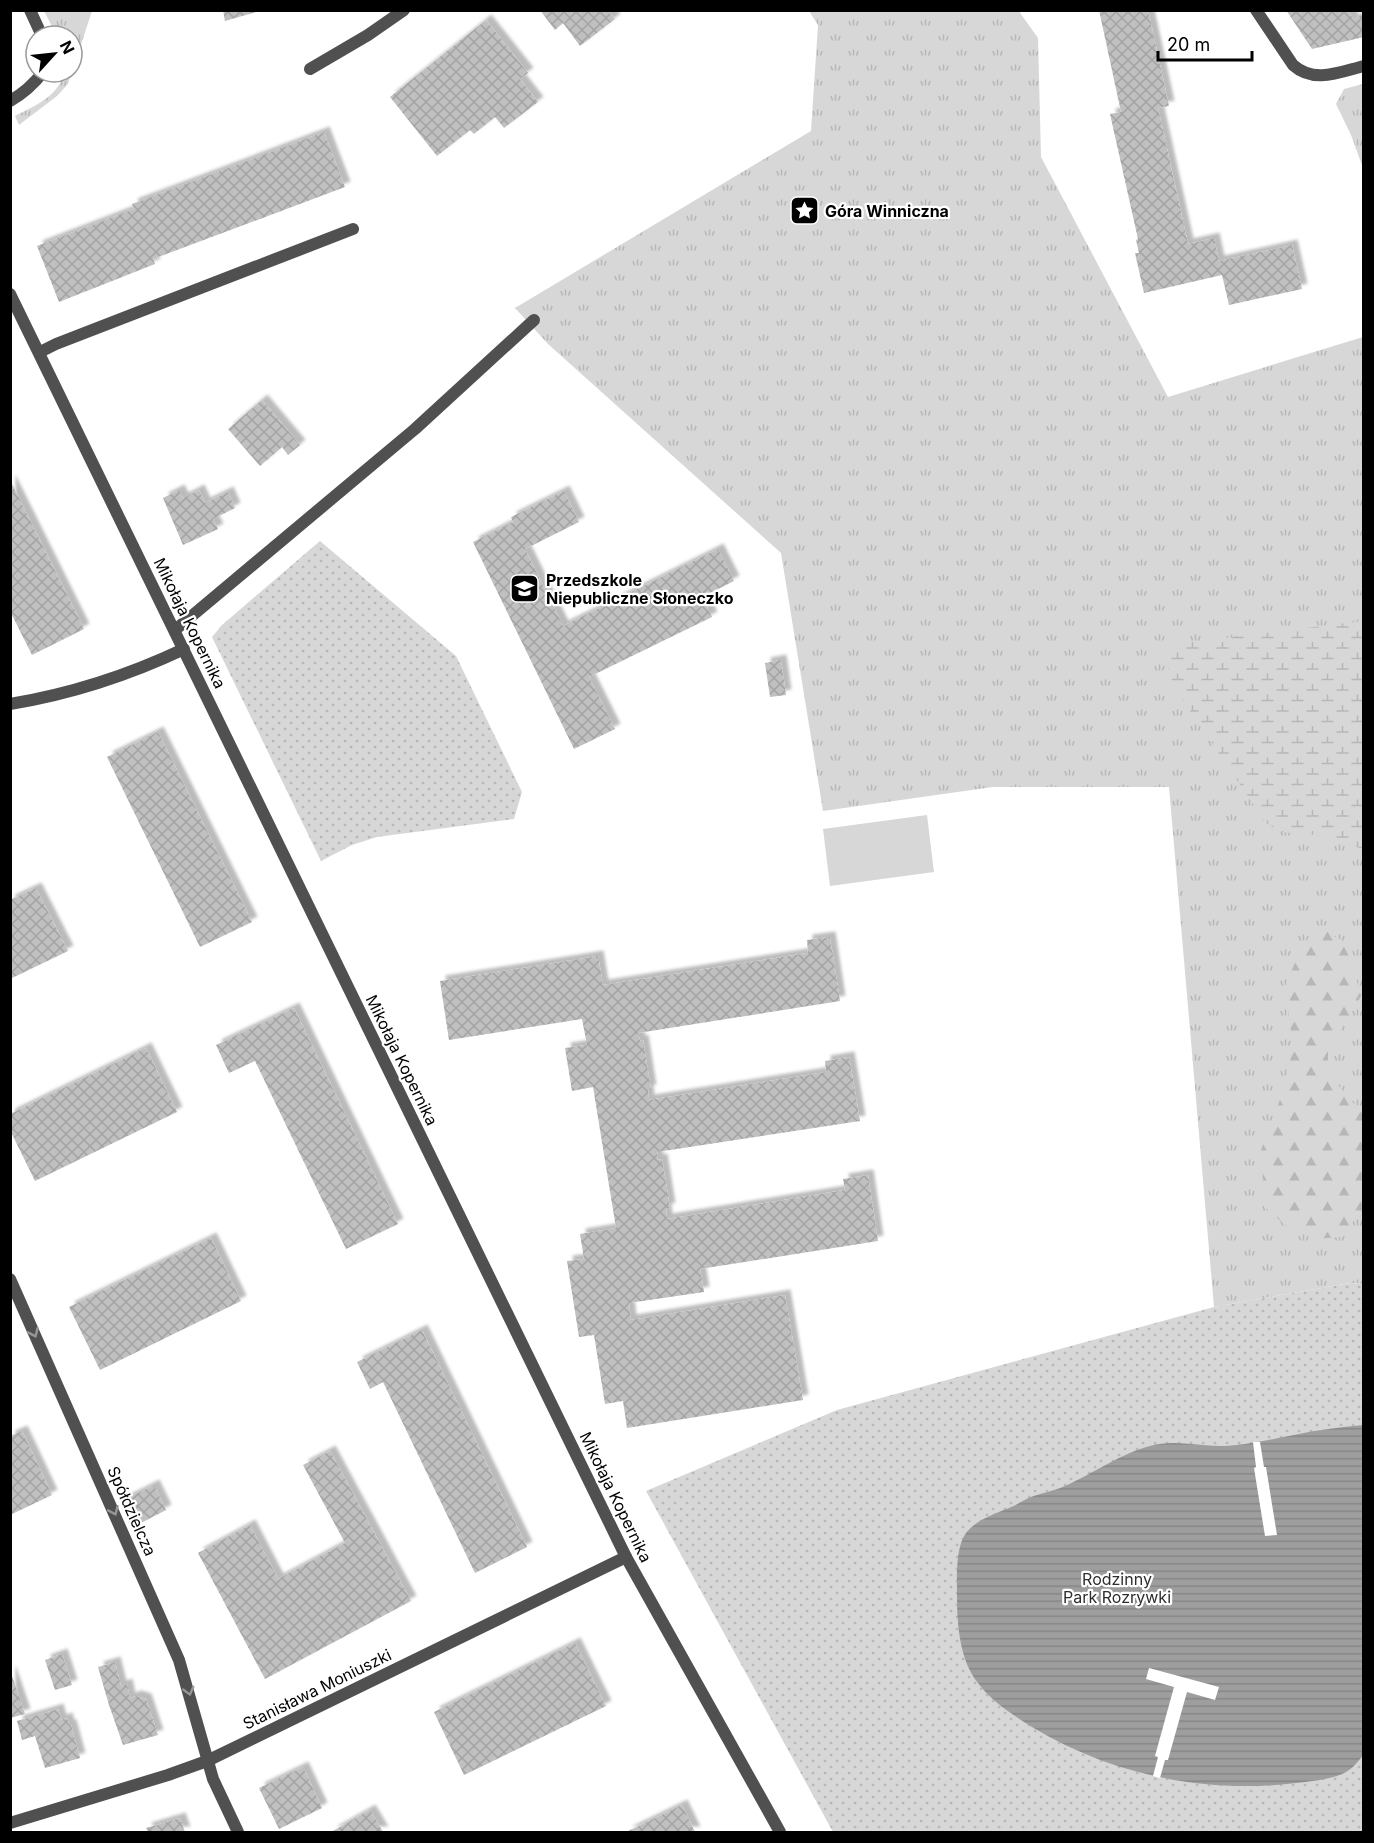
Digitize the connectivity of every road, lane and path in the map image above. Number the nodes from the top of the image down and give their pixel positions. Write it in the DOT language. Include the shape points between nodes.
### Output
graph roads {
  1 [pos="30,10"];
  2 [pos="404,10"];
  3 [pos="1256,10"];
  4 [pos="36,24"];
  5 [pos="1364,66"];
  6 [pos="310,69"];
  7 [pos="33,84"];
  8 [pos="10,101"];
  9 [pos="353,229"];
  10 [pos="10,294"];
  11 [pos="534,320"];
  12 [pos="40,352"];
  13 [pos="175,630"];
  14 [pos="184,649"];
  15 [pos="10,704"];
  16 [pos="10,1280"];
  17 [pos="626,1557"];
  18 [pos="207,1761"];
  19 [pos="10,1823"];
  20 [pos="238,1833"];
  21 [pos="780,1833"];
  1 -- 4 [label="street"];
  2 -- 6 [label="street"];
  3 -- 5 [label="street" via="1301,72 1323,76"];
  7 -- 8 [label="street"];
  9 -- 12 [label="street"];
  10 -- 12 [label="street, Mikołaja Kopernika"];
  11 -- 13 [label="street" via="415,429"];
  12 -- 13 [label="street, Mikołaja Kopernika"];
  13 -- 14 [label="street, Mikołaja Kopernika"];
  14 -- 15 [label="street" via="128,673 43,699"];
  14 -- 17 [label="street, Mikołaja Kopernika"];
  16 -- 18 [label="street, Spółdzielcza, one-way" via="179,1660"];
  17 -- 18 [label="street, Stanisława Moniuszki"];
  17 -- 21 [label="street, Mikołaja Kopernika"];
  18 -- 19 [label="street, Stanisława Moniuszki"];
  18 -- 20 [label="street, Spółdzielcza"];
}
